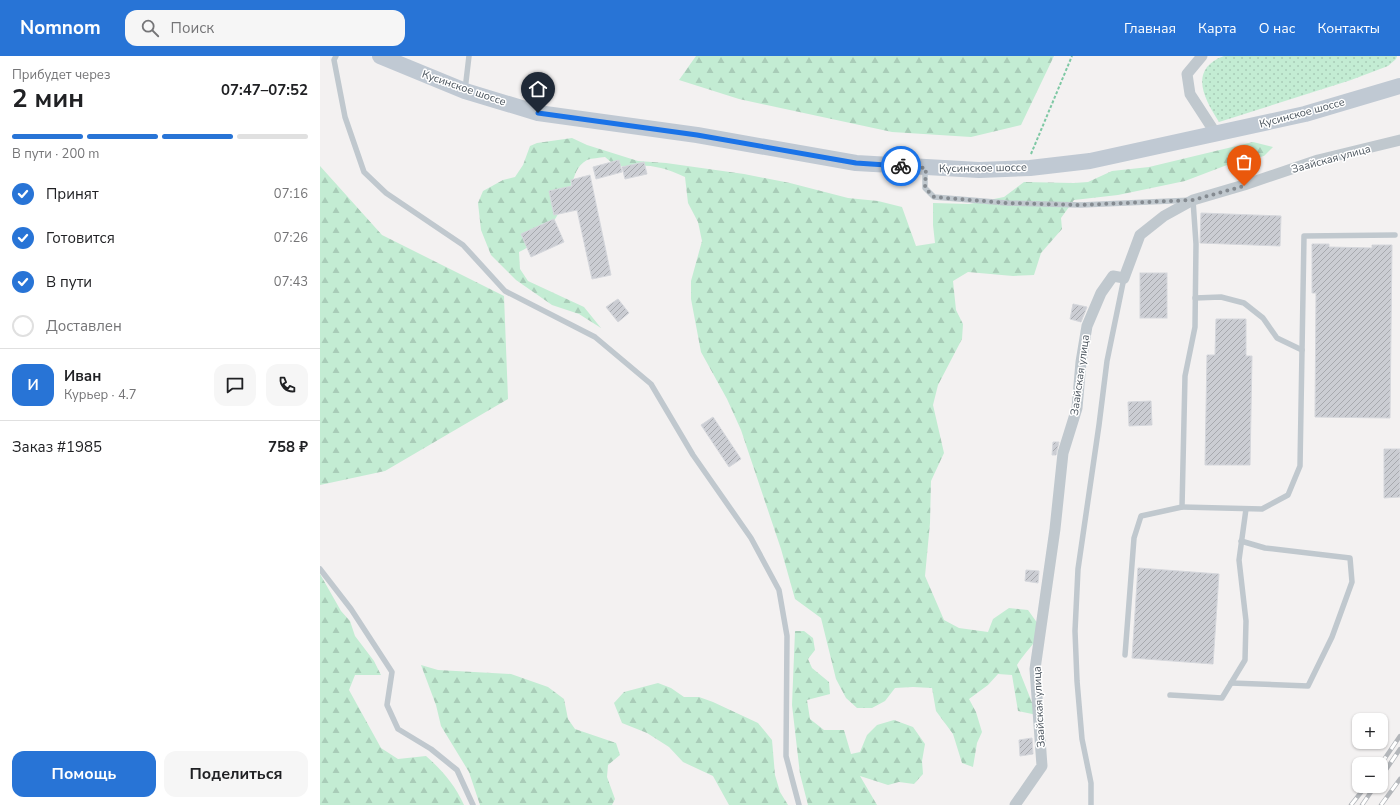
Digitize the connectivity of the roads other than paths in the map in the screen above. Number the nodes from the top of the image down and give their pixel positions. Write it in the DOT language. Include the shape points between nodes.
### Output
graph roads {
  1 [pos="336,56"];
  2 [pos="380,56"];
  3 [pos="469,56"];
  4 [pos="1202,56"];
  5 [pos="1396,87"];
  6 [pos="465,90"];
  7 [pos="1216,134"];
  8 [pos="1400,140"];
  9 [pos="926,168"];
  10 [pos="1193,200"];
  11 [pos="1395,235"];
  12 [pos="1124,278"];
  13 [pos="1195,298"];
  14 [pos="1302,350"];
  15 [pos="1182,507"];
  16 [pos="1246,509"];
  17 [pos="1241,541"];
  18 [pos="320,569"];
  19 [pos="1125,655"];
  20 [pos="1231,682"];
  21 [pos="1170,695"];
  22 [pos="473,805"];
  23 [pos="799,805"];
  24 [pos="1014,805"];
  25 [pos="1091,805"];
  1 -- 23 [label="lane" via="334,60 345,117 364,172 386,193 463,245 505,291 595,337 651,384 692,455 751,538 779,590 787,636 786,756"];
  2 -- 6 [label="main road, Кусинское шоссе"];
  3 -- 6 [label="lane"];
  4 -- 7 [label="street" via="1187,74 1190,94"];
  5 -- 7 [label="main road, Кусинское шоссе" via="1305,114"];
  6 -- 9 [label="main road, Кусинское шоссе" via="538,113 697,135 856,163"];
  7 -- 9 [label="main road, Кусинское шоссе" via="1090,161 1030,168"];
  8 -- 10 [label="street, Заайская улица" via="1318,160 1244,186"];
  9 -- 10 [label="lane" via="925,188 934,197 1007,203 1081,205"];
  10 -- 12 [label="street, Заайская улица" via="1164,216 1140,235"];
  10 -- 13 [label="lane" via="1196,244"];
  11 -- 14 [label="lane" via="1304,236"];
  12 -- 24 [label="street, Заайская улица" via="1113,276 1101,293 1087,326 1077,408 1063,453 1056,529 1035,669 1042,766"];
  12 -- 25 [label="lane" via="1107,361 1078,569 1077,681 1082,739 1091,783"];
  13 -- 14 [label="lane" via="1221,297 1244,303 1263,318 1277,338"];
  13 -- 15 [label="lane" via="1195,327 1185,376"];
  14 -- 16 [label="lane" via="1300,466 1288,495 1262,509"];
  15 -- 16 [label="lane"];
  15 -- 19 [label="lane" via="1141,516 1134,538"];
  16 -- 17 [label="lane"];
  17 -- 20 [label="lane" via="1239,560 1246,621 1245,660"];
  17 -- 20 [label="lane" via="1265,548 1350,558 1352,582 1332,637 1308,686"];
  18 -- 22 [label="lane" via="351,609 392,672 387,705 398,729 431,749 457,770"];
  20 -- 21 [label="lane" via="1222,698"];
}
